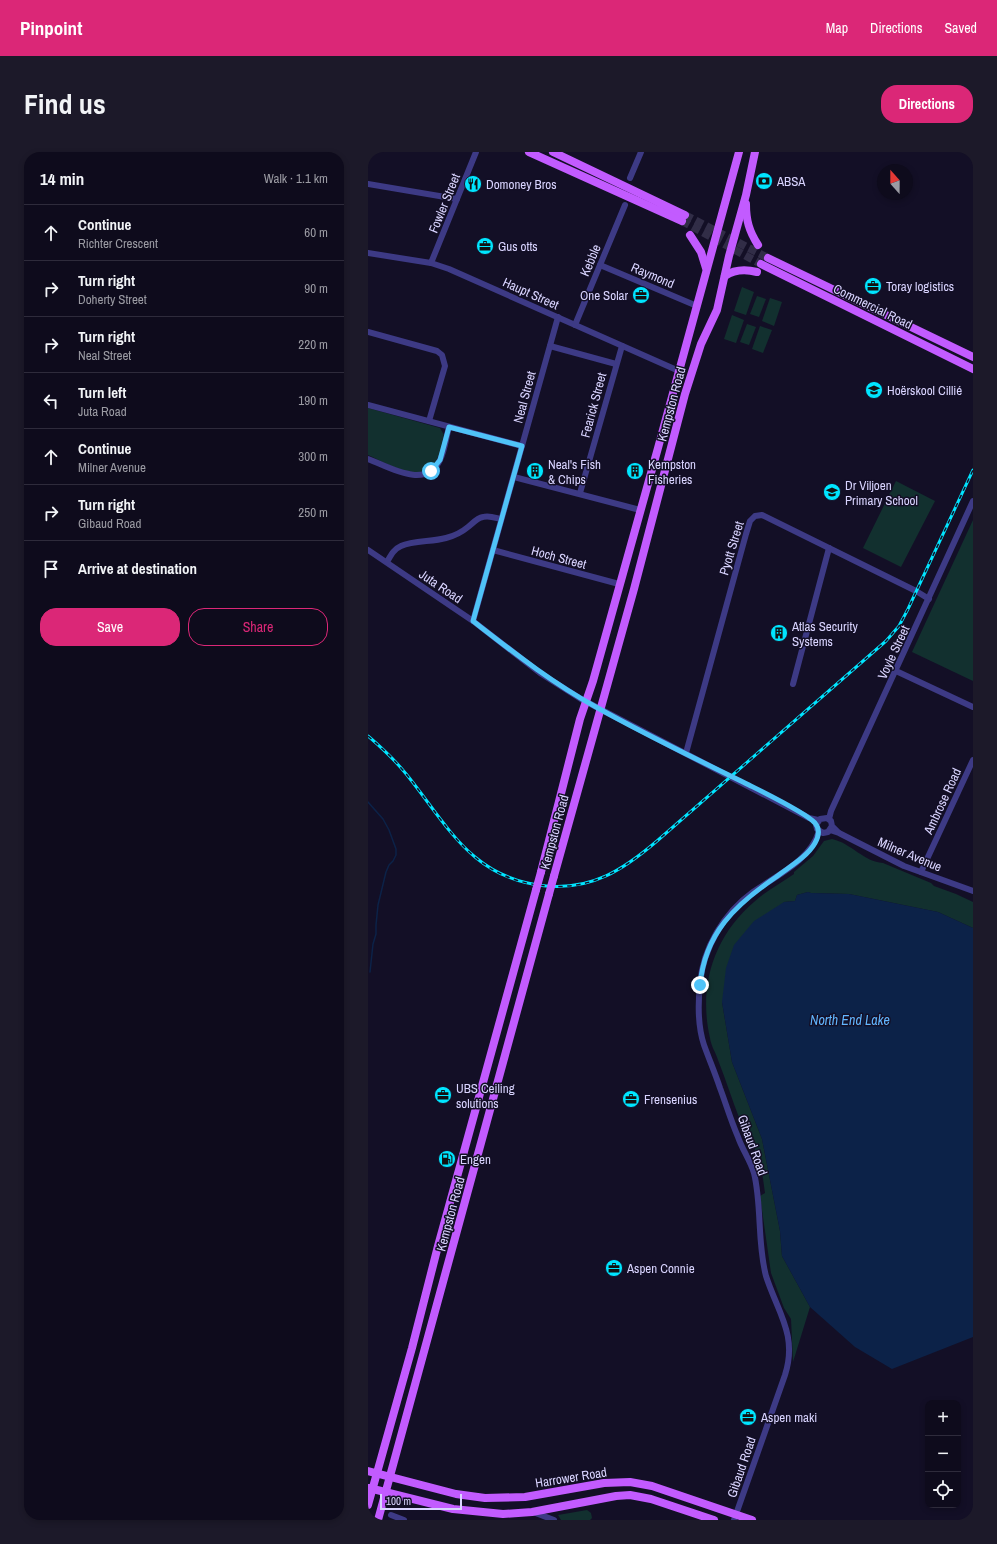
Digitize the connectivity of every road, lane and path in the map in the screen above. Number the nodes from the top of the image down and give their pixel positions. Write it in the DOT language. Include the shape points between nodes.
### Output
graph roads {
  1 [pos="476,152"];
  2 [pos="529,152"];
  3 [pos="553,152"];
  4 [pos="641,152"];
  5 [pos="739,152"];
  6 [pos="754,152"];
  7 [pos="630,178"];
  8 [pos="368,184"];
  9 [pos="746,195"];
  10 [pos="457,199"];
  11 [pos="625,205"];
  12 [pos="690,235"];
  13 [pos="758,245"];
  14 [pos="368,253"];
  15 [pos="768,258"];
  16 [pos="431,263"];
  17 [pos="761,264"];
  18 [pos="600,265"];
  19 [pos="707,269"];
  20 [pos="757,272"];
  21 [pos="725,276"];
  22 [pos="697,306"];
  23 [pos="558,317"];
  24 [pos="575,325"];
  25 [pos="368,332"];
  26 [pos="550,346"];
  27 [pos="622,346"];
  28 [pos="973,357"];
  29 [pos="616,364"];
  30 [pos="973,369"];
  31 [pos="679,371"];
  32 [pos="368,405"];
  33 [pos="429,421"];
  34 [pos="449,427"];
  35 [pos="522,446"];
  36 [pos="368,459"];
  37 [pos="514,477"];
  38 [pos="580,493"];
  39 [pos="973,501"];
  40 [pos="640,510"];
  41 [pos="501,519"];
  42 [pos="829,548"];
  43 [pos="368,550"];
  44 [pos="493,550"];
  45 [pos="387,562"];
  46 [pos="619,584"];
  47 [pos="929,599"];
  48 [pos="473,621"];
  49 [pos="896,671"];
  50 [pos="793,684"];
  51 [pos="586,702"];
  52 [pos="973,706"];
  53 [pos="600,709"];
  54 [pos="686,753"];
  55 [pos="973,760"];
  56 [pos="827,818"];
  57 [pos="817,822"];
  58 [pos="831,828"];
  59 [pos="821,832"];
  60 [pos="921,872"];
  61 [pos="973,891"];
  62 [pos="368,1471"];
  63 [pos="376,1474"];
  64 [pos="390,1477"];
  65 [pos="370,1488"];
  66 [pos="386,1492"];
  67 [pos="432,1504"];
  68 [pos="368,1505"];
  69 [pos="382,1507"];
  70 [pos="532,1512"];
  71 [pos="391,1515"];
  72 [pos="735,1517"];
  73 [pos="378,1520"];
  74 [pos="404,1520"];
  75 [pos="554,1520"];
  76 [pos="714,1520"];
  77 [pos="752,1520"];
  1 -- 10 [label="street, Fowler Street"];
  2 -- 3 [label="main road" via="684,218"];
  4 -- 7 [label="street"];
  5 -- 19 [label="main road, Kempston Road"];
  6 -- 9 [label="main road, Kempston Road"];
  8 -- 10 [label="street"];
  9 -- 13 [label="main road" via="747,220"];
  9 -- 21 [label="main road, Kempston Road"];
  10 -- 16 [label="street, Fowler Street"];
  11 -- 18 [label="street, Kebble"];
  12 -- 19 [label="main road" via="701,252"];
  14 -- 16 [label="street, Haupt Street"];
  15 -- 28 [label="main road, Commercial Road"];
  16 -- 23 [label="street, Haupt Street"];
  17 -- 30 [label="main road, Commercial Road"];
  18 -- 22 [label="street, Raymond"];
  18 -- 24 [label="street, Kebble"];
  19 -- 22 [label="main road, Kempston Road"];
  20 -- 21 [label="main road" via="739,270"];
  21 -- 53 [label="main road, Kempston Road" via="717,310 701,344 685,394 640,569"];
  22 -- 31 [label="main road, Kempston Road"];
  23 -- 24 [label="street, Haupt Street"];
  23 -- 26 [label="street, Neal Street"];
  24 -- 27 [label="street, Haupt Street"];
  25 -- 33 [label="street" via="437,351 442,355 445,366"];
  26 -- 29 [label="street"];
  26 -- 35 [label="street, Neal Street"];
  27 -- 29 [label="street, Fearick Street"];
  27 -- 31 [label="street, Haupt Street"];
  29 -- 38 [label="street, Fearick Street"];
  31 -- 40 [label="main road, Kempston Road"];
  32 -- 33 [label="street"];
  33 -- 34 [label="street"];
  34 -- 35 [label="street"];
  34 -- 36 [label="street" via="440,460 431,471 423,475 410,475"];
  35 -- 37 [label="street, Neal Street"];
  37 -- 38 [label="street"];
  37 -- 41 [label="street, Neal Street"];
  38 -- 40 [label="street"];
  39 -- 47 [label="street, Voyle Street"];
  40 -- 46 [label="main road, Kempston Road"];
  41 -- 44 [label="street, Neal Street"];
  41 -- 45 [label="street" via="484,516 448,538 409,543 396,549"];
  42 -- 47 [label="street, Pyott Street"];
  42 -- 50 [label="street"];
  42 -- 54 [label="street, Pyott Street" via="762,515 755,516 750,521"];
  43 -- 45 [label="street, Juta Road"];
  44 -- 46 [label="street, Hoch Street"];
  44 -- 48 [label="street, Neal Street"];
  45 -- 48 [label="street, Juta Road"];
  46 -- 51 [label="main road, Kempston Road"];
  47 -- 49 [label="street, Voyle Street"];
  48 -- 51 [label="street, Juta Road" via="540,673"];
  49 -- 52 [label="street"];
  49 -- 56 [label="street, Voyle Street"];
  51 -- 53 [label="street, Juta Road"];
  51 -- 63 [label="main road, Kempston Road, bridge"];
  53 -- 54 [label="street"];
  53 -- 64 [label="main road, Kempston Road, bridge"];
  54 -- 57 [label="street"];
  55 -- 60 [label="street, Ambrose Road"];
  56 -- 57 [label="street"];
  56 -- 58 [label="street"];
  57 -- 59 [label="street"];
  58 -- 59 [label="street"];
  58 -- 60 [label="street, Milner Avenue"];
  59 -- 72 [label="street, Gibaud Road" via="808,851 795,863 736,908 714,937 701,974 699,1003 703,1040 737,1136 752,1168 756,1183 764,1266 790,1345 786,1375"];
  60 -- 61 [label="street, Milner Avenue"];
  62 -- 63 [label="main road, Harrower Road"];
  63 -- 64 [label="main road, Harrower Road"];
  63 -- 65 [label="main road, Kempston Road"];
  64 -- 66 [label="main road, Kempston Road"];
  64 -- 72 [label="main road, Harrower Road" via="456,1494 501,1498 525,1497 604,1483 630,1482 652,1486"];
  65 -- 66 [label="main road, Harrower Road"];
  65 -- 68 [label="main road, Kempston Road"];
  66 -- 67 [label="main road, Harrower Road"];
  66 -- 69 [label="main road, Kempston Road"];
  67 -- 69 [label="main road" via="423,1506 394,1499 387,1500"];
  67 -- 70 [label="main road, Harrower Road" via="484,1513"];
  69 -- 73 [label="main road, Kempston Road"];
  70 -- 75 [label="street"];
  70 -- 76 [label="main road, Harrower Road" via="630,1495 651,1499"];
  71 -- 74 [label="street"];
  72 -- 77 [label="main road, Harrower Road"];
}
